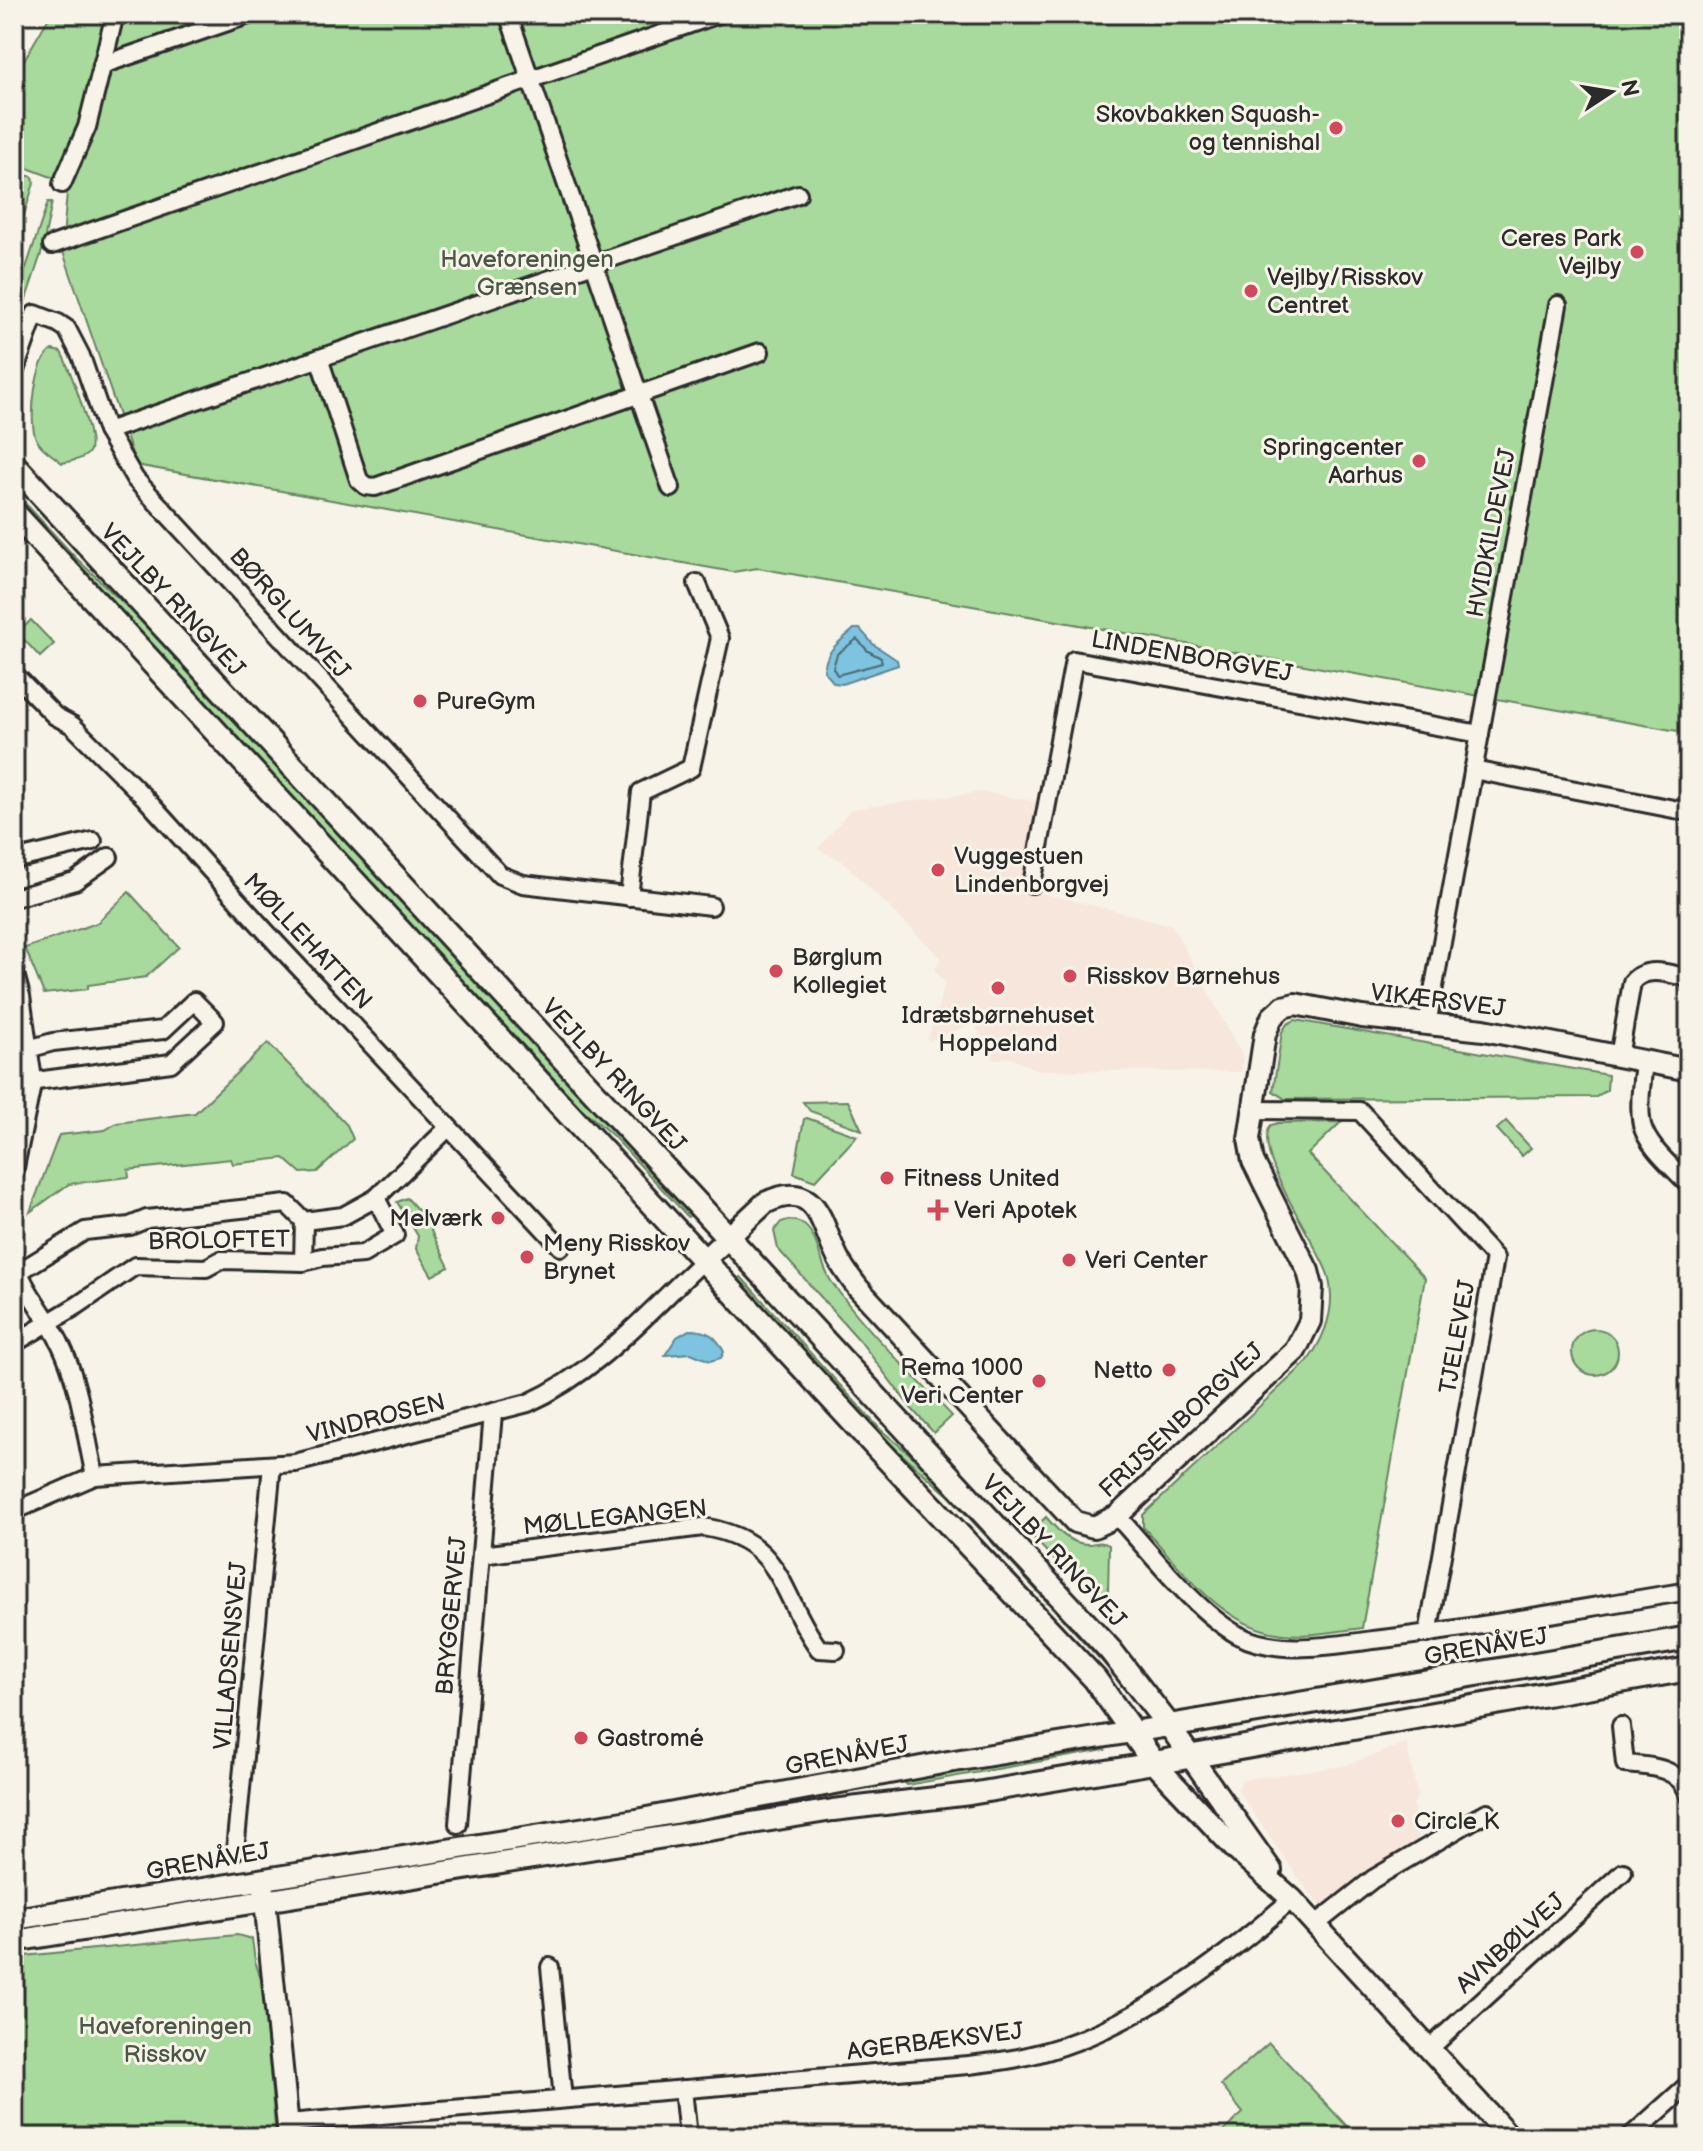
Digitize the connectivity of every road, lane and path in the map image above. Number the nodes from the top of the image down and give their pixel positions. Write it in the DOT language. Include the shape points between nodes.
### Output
graph roads {
  1 [pos="115,14"];
  2 [pos="251,14"];
  3 [pos="508,14"];
  4 [pos="719,14"];
  5 [pos="102,65"];
  6 [pos="529,80"];
  7 [pos="62,184"];
  8 [pos="798,194"];
  9 [pos="52,245"];
  10 [pos="593,264"];
  11 [pos="1558,305"];
  12 [pos="760,352"];
  13 [pos="319,358"];
  14 [pos="14,373"];
  15 [pos="639,394"];
  16 [pos="107,431"];
  17 [pos="14,465"];
  18 [pos="671,488"];
  19 [pos="14,513"];
  20 [pos="697,583"];
  21 [pos="14,674"];
  22 [pos="1480,734"];
  23 [pos="1473,770"];
  24 [pos="1689,812"];
  25 [pos="93,841"];
  26 [pos="109,857"];
  27 [pos="14,860"];
  28 [pos="1032,884"];
  29 [pos="629,897"];
  30 [pos="14,898"];
  31 [pos="711,906"];
  32 [pos="14,970"];
  33 [pos="1689,978"];
  34 [pos="1427,1025"];
  35 [pos="1265,1034"];
  36 [pos="22,1051"];
  37 [pos="1619,1057"];
  38 [pos="1644,1062"];
  39 [pos="1689,1070"];
  40 [pos="33,1080"];
  41 [pos="14,1084"];
  42 [pos="1252,1110"];
  43 [pos="448,1128"];
  44 [pos="14,1172"];
  45 [pos="1689,1185"];
  46 [pos="376,1198"];
  47 [pos="304,1221"];
  48 [pos="728,1238"];
  49 [pos="561,1247"];
  50 [pos="14,1256"];
  51 [pos="704,1260"];
  52 [pos="303,1262"];
  53 [pos="17,1273"];
  54 [pos="48,1323"];
  55 [pos="14,1340"];
  56 [pos="493,1413"];
  57 [pos="272,1465"];
  58 [pos="95,1476"];
  59 [pos="14,1511"];
  60 [pos="1117,1516"];
  61 [pos="481,1555"];
  62 [pos="1689,1591"];
  63 [pos="1428,1634"];
  64 [pos="1689,1638"];
  65 [pos="836,1650"];
  66 [pos="1689,1669"];
  67 [pos="1169,1726"];
  68 [pos="1621,1726"];
  69 [pos="1133,1732"];
  70 [pos="1190,1757"];
  71 [pos="1154,1763"];
  72 [pos="1689,1795"];
  73 [pos="1487,1812"];
  74 [pos="458,1824"];
  75 [pos="235,1851"];
  76 [pos="1623,1872"];
  77 [pos="262,1878"];
  78 [pos="1292,1899"];
  79 [pos="266,1902"];
  80 [pos="14,1919"];
  81 [pos="1315,1925"];
  82 [pos="14,1941"];
  83 [pos="550,1967"];
  84 [pos="1429,2049"];
  85 [pos="1689,2084"];
  86 [pos="683,2089"];
  87 [pos="563,2099"];
  88 [pos="288,2130"];
  89 [pos="688,2137"];
  90 [pos="1510,2137"];
  91 [pos="1630,2137"];
  1 -- 5 [label="street"];
  2 -- 5 [label="street"];
  3 -- 6 [label="street"];
  4 -- 6 [label="street"];
  5 -- 7 [label="street" via="87,127"];
  6 -- 9 [label="street"];
  6 -- 10 [label="street"];
  8 -- 10 [label="street"];
  10 -- 13 [label="street"];
  10 -- 15 [label="street"];
  11 -- 22 [label="street, HVIDKILDEVEJ"];
  12 -- 15 [label="street"];
  13 -- 15 [label="street" via="359,480 366,486"];
  13 -- 16 [label="street"];
  14 -- 16 [label="street, BØRGLUMVEJ" via="35,314 58,323 81,356"];
  15 -- 18 [label="street"];
  16 -- 29 [label="street, BØRGLUMVEJ" via="122,461 159,507 500,875 523,884"];
  17 -- 48 [label="main road, VEJLBY RINGVEJ"];
  19 -- 51 [label="main road"];
  20 -- 29 [label="street" via="720,638 691,768 641,792"];
  21 -- 43 [label="street, MØLLEHATTEN" via="144,797"];
  22 -- 23 [label="street, HVIDKILDEVEJ"];
  22 -- 28 [label="street, LINDENBORGVEJ" via="1074,660"];
  23 -- 24 [label="street"];
  23 -- 34 [label="street, HVIDKILDEVEJ"];
  25 -- 27 [label="street"];
  26 -- 30 [label="street" via="75,881"];
  29 -- 31 [label="street, BØRGLUMVEJ"];
  32 -- 36 [label="street"];
  33 -- 37 [label="street" via="1649,972 1637,976"];
  34 -- 35 [label="street, VIKÆRSVEJ" via="1295,1004 1275,1013"];
  34 -- 37 [label="street, VIKÆRSVEJ" via="1484,1030"];
  35 -- 42 [label="street, FRIJSENBORGVEJ"];
  36 -- 40 [label="street"];
  36 -- 40 [label="street" via="53,1042 163,1030 194,1001 215,1022 171,1063"];
  37 -- 38 [label="street, VIKÆRSVEJ"];
  38 -- 39 [label="street, VIKÆRSVEJ"];
  38 -- 45 [label="street" via="1642,1126"];
  40 -- 41 [label="street"];
  40 -- 44 [label="street"];
  42 -- 60 [label="street, FRIJSENBORGVEJ" via="1253,1161 1308,1271 1310,1321 1295,1351"];
  42 -- 63 [label="street, TJELEVEJ" via="1360,1111 1495,1258"];
  43 -- 46 [label="street, BROLOFTET"];
  43 -- 49 [label="street, MØLLEHATTEN"];
  46 -- 47 [label="street, BROLOFTET" via="343,1216"];
  46 -- 52 [label="street, BROLOFTET" via="395,1235 363,1254"];
  47 -- 52 [label="street, BROLOFTET"];
  47 -- 53 [label="street, BROLOFTET" via="287,1204 147,1219 85,1231"];
  48 -- 51 [label="street, FRIJSENBORGVEJ"];
  48 -- 60 [label="street, FRIJSENBORGVEJ" via="777,1197 809,1202 858,1288 1075,1522 1094,1527"];
  48 -- 67 [label="main road, VEJLBY RINGVEJ" via="1111,1651"];
  50 -- 53 [label="street"];
  51 -- 56 [label="street, VINDROSEN" via="580,1374 528,1403"];
  51 -- 69 [label="main road" via="1095,1679"];
  52 -- 54 [label="street, BROLOFTET" via="135,1266"];
  53 -- 54 [label="street"];
  54 -- 55 [label="street, BROLOFTET"];
  54 -- 58 [label="street" via="70,1365"];
  56 -- 57 [label="street, VINDROSEN"];
  56 -- 61 [label="street, BRYGGERVEJ"];
  57 -- 58 [label="street, VINDROSEN"];
  57 -- 75 [label="street, VILLADSENSVEJ"];
  58 -- 59 [label="street, VINDROSEN"];
  60 -- 63 [label="street" via="1205,1609 1239,1636 1268,1645 1304,1646"];
  61 -- 65 [label="street, MØLLEGANGEN" via="673,1530 726,1530 752,1543 770,1563 819,1649"];
  61 -- 74 [label="street, BRYGGERVEJ"];
  62 -- 63 [label="street"];
  64 -- 67 [label="main road, GRENÅVEJ"];
  66 -- 70 [label="main road, GRENÅVEJ"];
  67 -- 69 [label="street, GRENÅVEJ"];
  67 -- 70 [label="street"];
  68 -- 72 [label="street" via="1625,1764 1664,1769 1679,1778"];
  69 -- 71 [label="main road"];
  69 -- 77 [label="street, GRENÅVEJ" via="696,1810"];
  70 -- 71 [label="main road, GRENÅVEJ"];
  70 -- 78 [label="street"];
  71 -- 78 [label="street" via="1236,1850"];
  71 -- 79 [label="street, GRENÅVEJ"];
  73 -- 81 [label="street" via="1373,1879"];
  76 -- 84 [label="street, AVNBØLVEJ"];
  77 -- 79 [label="street"];
  77 -- 80 [label="street, GRENÅVEJ"];
  78 -- 81 [label="street"];
  78 -- 86 [label="street, AGERBÆKSVEJ" via="1205,1971 1077,2041 1024,2057 968,2065"];
  79 -- 82 [label="street, GRENÅVEJ"];
  79 -- 88 [label="street"];
  81 -- 84 [label="street"];
  83 -- 87 [label="street"];
  84 -- 90 [label="street"];
  85 -- 91 [label="street"];
  86 -- 87 [label="street, AGERBÆKSVEJ"];
  86 -- 89 [label="street"];
  87 -- 88 [label="street, AGERBÆKSVEJ"];
}
